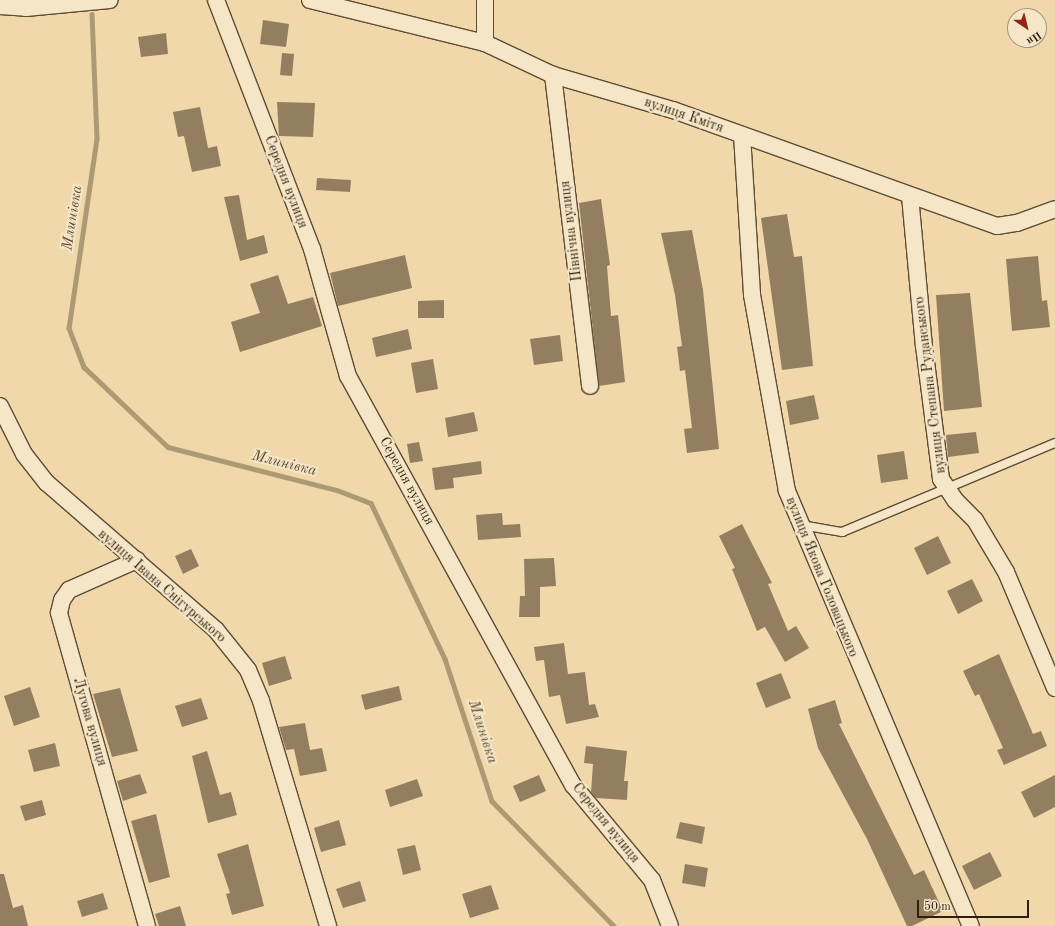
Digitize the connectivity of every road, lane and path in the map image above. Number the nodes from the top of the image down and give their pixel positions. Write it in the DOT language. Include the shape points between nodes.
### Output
graph roads {
  1 [pos="110,0"];
  2 [pos="216,0"];
  3 [pos="310,0"];
  4 [pos="485,0"];
  5 [pos="0,6"];
  6 [pos="485,43"];
  7 [pos="553,75"];
  8 [pos="742,135"];
  9 [pos="910,196"];
  10 [pos="1055,209"];
  11 [pos="590,386"];
  12 [pos="0,406"];
  13 [pos="1055,443"];
  14 [pos="946,490"];
  15 [pos="798,525"];
  16 [pos="137,560"];
  17 [pos="1055,688"];
  18 [pos="147,926"];
  19 [pos="328,926"];
  20 [pos="670,926"];
  21 [pos="971,926"];
  1 -- 5 [label="street" via="26,8"];
  2 -- 20 [label="street, Середня вулиця" via="312,249 348,376 573,785 652,880"];
  3 -- 6 [label="street, вулиця Кмітя"];
  4 -- 6 [label="street"];
  6 -- 7 [label="street, вулиця Кмітя"];
  7 -- 8 [label="street, вулиця Кмітя" via="673,110"];
  7 -- 11 [label="street, Північна вулиця"];
  8 -- 9 [label="street, вулиця Кмітя"];
  8 -- 15 [label="street, вулиця Якова Головацького" via="752,295 787,491"];
  9 -- 10 [label="street, вулиця Кмітя" via="997,226 1017,223"];
  9 -- 14 [label="street, вулиця Степана Руданського" via="924,346 941,479"];
  12 -- 16 [label="street, вулиця Івана Снігурського" via="24,454 47,483"];
  13 -- 14 [label="lane"];
  14 -- 15 [label="lane" via="842,532"];
  14 -- 17 [label="street, вулиця Степана Руданського" via="975,520 1006,572"];
  15 -- 21 [label="street, вулиця Якова Головацького"];
  16 -- 18 [label="street, Лугова вулиця" via="69,590 62,600 59,613"];
  16 -- 19 [label="street, вулиця Івана Снігурського" via="216,630 248,670 262,701"];
}
